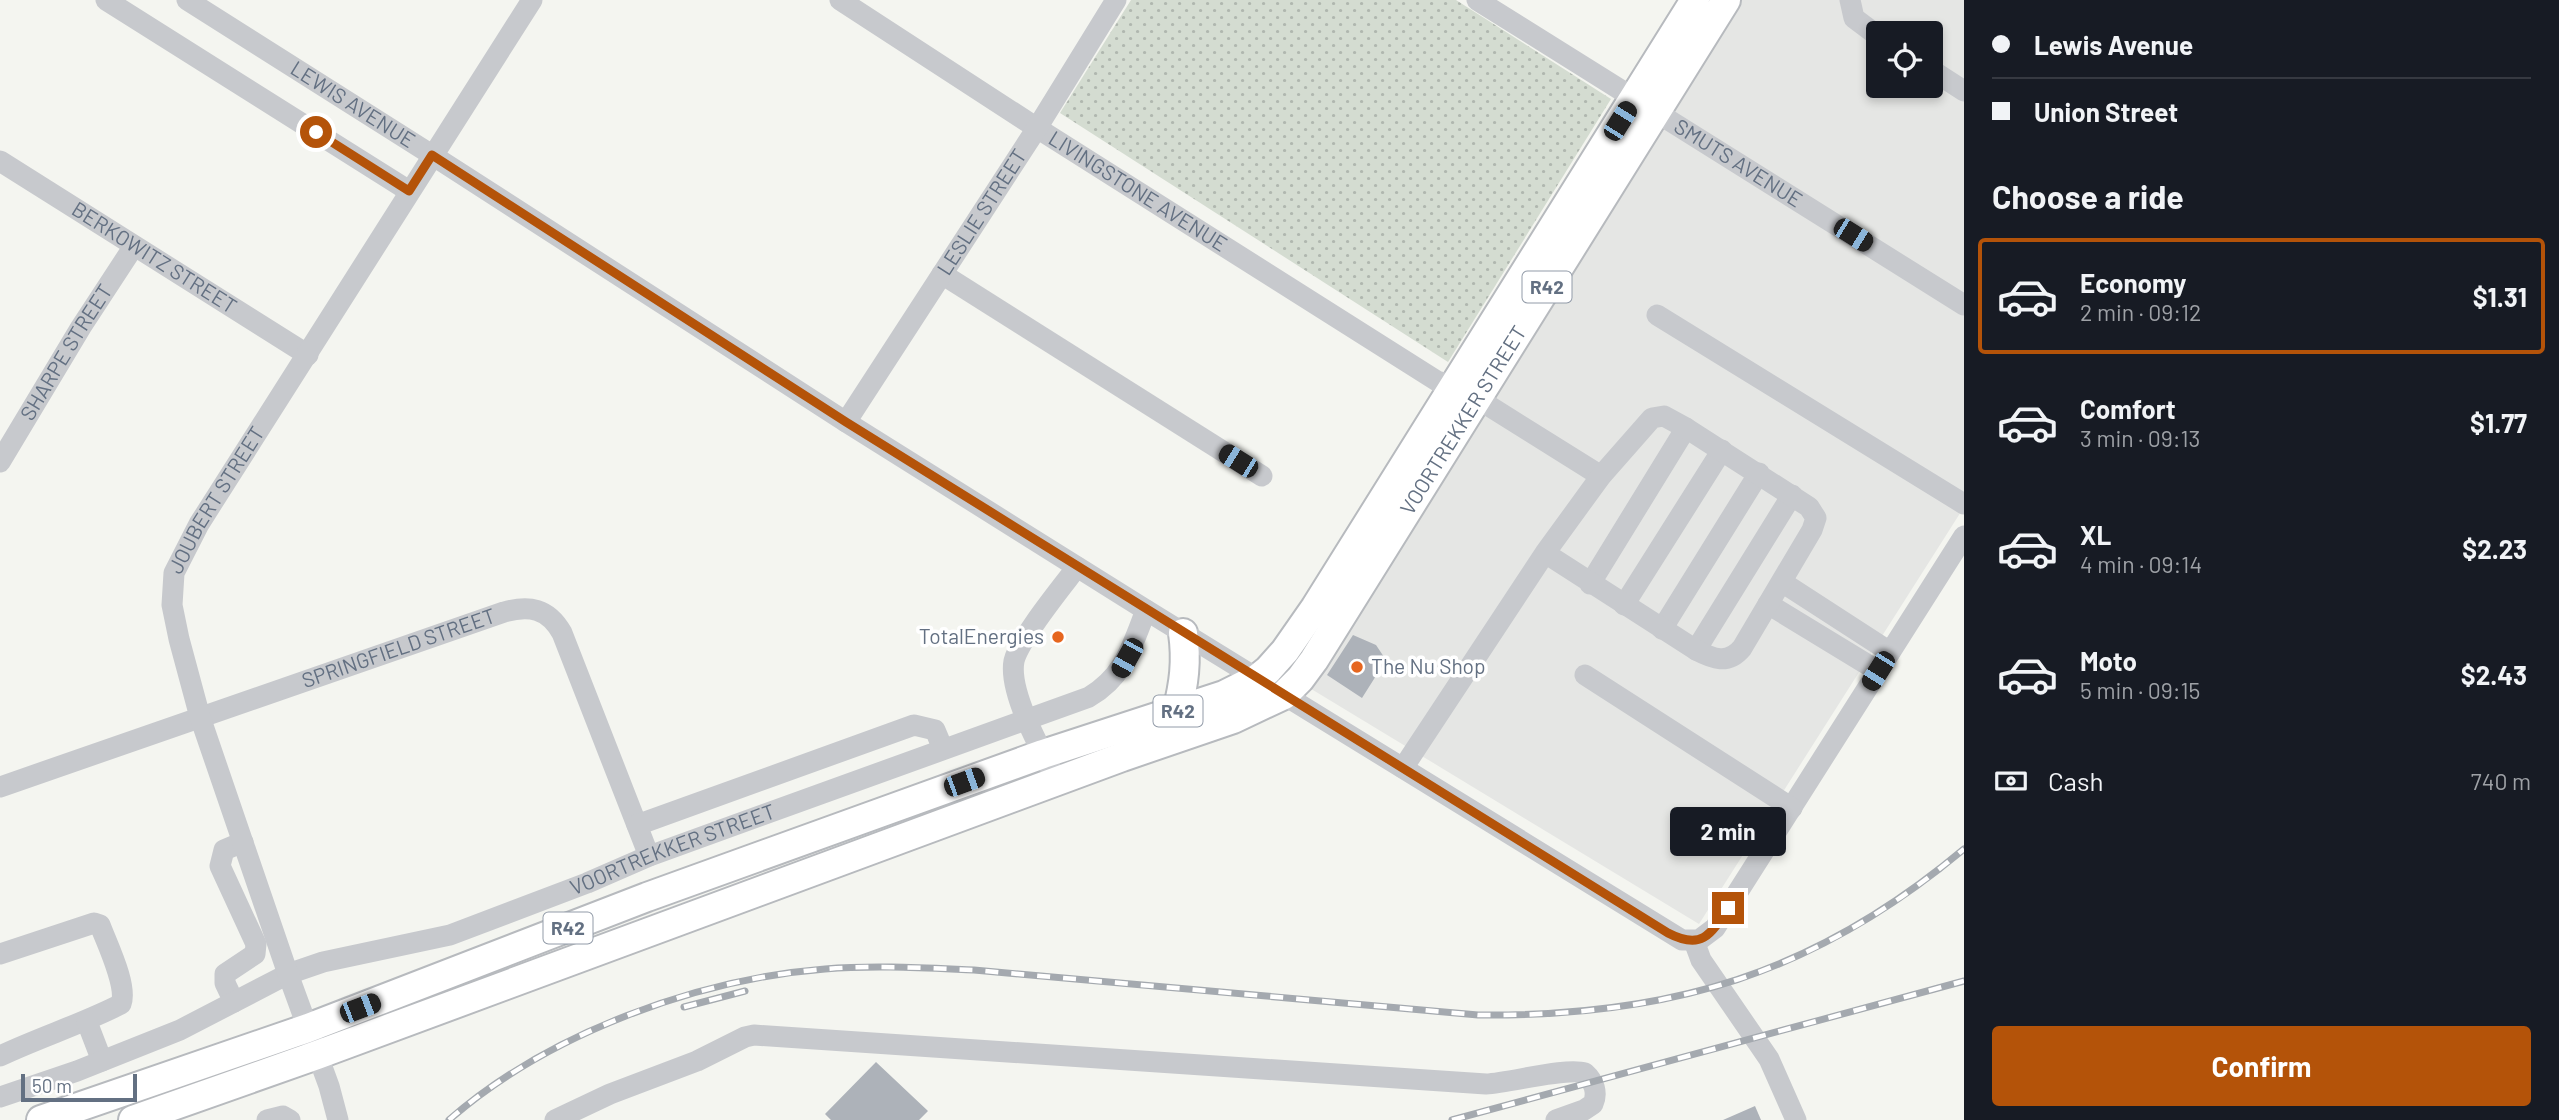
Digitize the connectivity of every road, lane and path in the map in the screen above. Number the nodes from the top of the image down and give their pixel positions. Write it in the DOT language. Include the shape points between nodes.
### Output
graph roads {
  1 [pos="106,0"];
  2 [pos="187,0"];
  3 [pos="532,0"];
  4 [pos="840,0"];
  5 [pos="1116,0"];
  6 [pos="1477,0"];
  7 [pos="1695,0"];
  8 [pos="1726,0"];
  9 [pos="1850,0"];
  10 [pos="1866,27"];
  11 [pos="1943,77"];
  12 [pos="1964,91"];
  13 [pos="1644,105"];
  14 [pos="1037,128"];
  15 [pos="432,155"];
  16 [pos="0,161"];
  17 [pos="409,191"];
  18 [pos="134,246"];
  19 [pos="942,274"];
  20 [pos="1964,305"];
  21 [pos="1657,315"];
  22 [pos="308,355"];
  23 [pos="1458,394"];
  24 [pos="846,422"];
  25 [pos="1686,428"];
  26 [pos="1722,450"];
  27 [pos="0,462"];
  28 [pos="1759,473"];
  29 [pos="1262,475"];
  30 [pos="1597,483"];
  31 [pos="1792,495"];
  32 [pos="1964,504"];
  33 [pos="1964,536"];
  34 [pos="1545,553"];
  35 [pos="1077,567"];
  36 [pos="1782,582"];
  37 [pos="1590,584"];
  38 [pos="1768,604"];
  39 [pos="1623,605"];
  40 [pos="1146,610"];
  41 [pos="1662,629"];
  42 [pos="1183,633"];
  43 [pos="1696,650"];
  44 [pos="1890,652"];
  45 [pos="1878,671"];
  46 [pos="1585,675"];
  47 [pos="1258,678"];
  48 [pos="1284,695"];
  49 [pos="1177,711"];
  50 [pos="200,717"];
  51 [pos="1026,719"];
  52 [pos="943,749"];
  53 [pos="1043,754"];
  54 [pos="1404,768"];
  55 [pos="1058,782"];
  56 [pos="0,787"];
  57 [pos="1792,808"];
  58 [pos="637,825"];
  59 [pos="243,842"];
  60 [pos="649,856"];
  61 [pos="703,877"];
  62 [pos="714,908"];
  63 [pos="1694,941"];
  64 [pos="0,954"];
  65 [pos="288,974"];
  66 [pos="234,1002"];
  67 [pos="87,1022"];
  68 [pos="308,1028"];
  69 [pos="317,1055"];
  70 [pos="0,1056"];
  71 [pos="102,1061"];
  72 [pos="0,1097"];
  73 [pos="41,1120"];
  74 [pos="133,1120"];
  75 [pos="267,1120"];
  76 [pos="290,1120"];
  77 [pos="338,1120"];
  78 [pos="555,1120"];
  79 [pos="1556,1120"];
  80 [pos="1796,1120"];
  1 -- 17 [label="street, LEWIS AVENUE"];
  2 -- 15 [label="street, LEWIS AVENUE"];
  3 -- 15 [label="street, JOUBERT STREET"];
  4 -- 14 [label="street, LIVINGSTONE AVENUE"];
  5 -- 14 [label="street, LESLIE STREET"];
  6 -- 13 [label="street, SMUTS AVENUE"];
  7 -- 13 [label="main road, VOORTREKKER STREET / R42"];
  8 -- 13 [label="main road, VOORTREKKER STREET / R42"];
  9 -- 10 [label="street" via="1854,18"];
  11 -- 12 [label="street"];
  13 -- 20 [label="street, SMUTS AVENUE"];
  13 -- 23 [label="main road, VOORTREKKER STREET / R42"];
  14 -- 19 [label="street, LESLIE STREET"];
  14 -- 23 [label="street, LIVINGSTONE AVENUE"];
  15 -- 17 [label="street, JOUBERT STREET"];
  15 -- 24 [label="street, LEWIS AVENUE"];
  16 -- 18 [label="street, BERKOWITZ STREET"];
  17 -- 22 [label="street, JOUBERT STREET"];
  18 -- 22 [label="street, BERKOWITZ STREET"];
  18 -- 27 [label="street, SHARPE STREET"];
  19 -- 24 [label="street, LESLIE STREET"];
  19 -- 29 [label="street"];
  21 -- 32 [label="street"];
  22 -- 50 [label="street, JOUBERT STREET" via="199,524 174,573 172,605"];
  23 -- 30 [label="street, LIVINGSTONE AVENUE"];
  23 -- 47 [label="main road, VOORTREKKER STREET / R42" via="1285,651"];
  23 -- 48 [label="main road, VOORTREKKER STREET / R42" via="1314,660"];
  24 -- 35 [label="street, LEWIS AVENUE"];
  25 -- 26 [label="street"];
  25 -- 30 [label="street" via="1664,416 1652,418"];
  25 -- 37 [label="street"];
  26 -- 28 [label="street"];
  26 -- 39 [label="street"];
  28 -- 31 [label="street"];
  28 -- 41 [label="street"];
  30 -- 34 [label="street"];
  31 -- 36 [label="street" via="1810,506 1815,518"];
  31 -- 43 [label="street"];
  33 -- 44 [label="street"];
  34 -- 37 [label="street"];
  34 -- 54 [label="street"];
  35 -- 40 [label="street, LEWIS AVENUE"];
  35 -- 51 [label="street" via="1027,636 1014,662"];
  36 -- 38 [label="street"];
  36 -- 44 [label="street"];
  37 -- 39 [label="street"];
  38 -- 43 [label="street" via="1732,657 1720,660"];
  38 -- 45 [label="street"];
  39 -- 41 [label="street"];
  40 -- 42 [label="street, LEWIS AVENUE"];
  40 -- 51 [label="street, VOORTREKKER STREET" via="1127,658 1110,683 1089,697"];
  41 -- 43 [label="street"];
  42 -- 47 [label="street, LEWIS AVENUE"];
  42 -- 49 [label="main road" via="1186,663"];
  44 -- 45 [label="street"];
  45 -- 57 [label="street"];
  46 -- 57 [label="street"];
  47 -- 48 [label="street, LEWIS AVENUE"];
  47 -- 49 [label="main road, R42"];
  48 -- 54 [label="street, LEWIS AVENUE"];
  48 -- 55 [label="main road, R42" via="1233,719"];
  49 -- 53 [label="main road, R42"];
  50 -- 56 [label="street, SPRINGFIELD STREET"];
  50 -- 58 [label="street, SPRINGFIELD STREET" via="529,607 547,614 562,633"];
  50 -- 59 [label="street, JOUBERT STREET"];
  51 -- 52 [label="street, VOORTREKKER STREET"];
  51 -- 53 [label="street"];
  52 -- 58 [label="street" via="935,730 914,725"];
  52 -- 60 [label="street, VOORTREKKER STREET"];
  53 -- 55 [label="street"];
  53 -- 61 [label="main road, R42"];
  54 -- 63 [label="street, LEWIS AVENUE" via="1668,933"];
  55 -- 62 [label="main road, R42"];
  57 -- 63 [label="street" via="1715,928"];
  58 -- 60 [label="street, SPRINGFIELD STREET"];
  59 -- 65 [label="street, JOUBERT STREET"];
  59 -- 66 [label="street" via="225,850 220,866 256,944 255,954 225,974"];
  60 -- 65 [label="street, VOORTREKKER STREET" via="450,935"];
  61 -- 62 [label="main road"];
  61 -- 68 [label="main road, R42"];
  62 -- 69 [label="main road, R42"];
  63 -- 80 [label="street" via="1701,960 1769,1059"];
  64 -- 67 [label="street" via="82,925 100,925 123,999"];
  65 -- 66 [label="street, VOORTREKKER STREET"];
  65 -- 68 [label="street, JOUBERT STREET"];
  66 -- 71 [label="street, VOORTREKKER STREET" via="180,1030"];
  67 -- 70 [label="street"];
  67 -- 71 [label="street"];
  68 -- 69 [label="street, JOUBERT STREET"];
  68 -- 73 [label="main road, R42"];
  69 -- 74 [label="main road, R42"];
  69 -- 77 [label="street, JOUBERT STREET"];
  71 -- 72 [label="street, VOORTREKKER STREET"];
  75 -- 76 [label="street" via="283,1116"];
  78 -- 79 [label="street" via="754,1035 1486,1084 1585,1073 1595,1092 1593,1104"];
}
